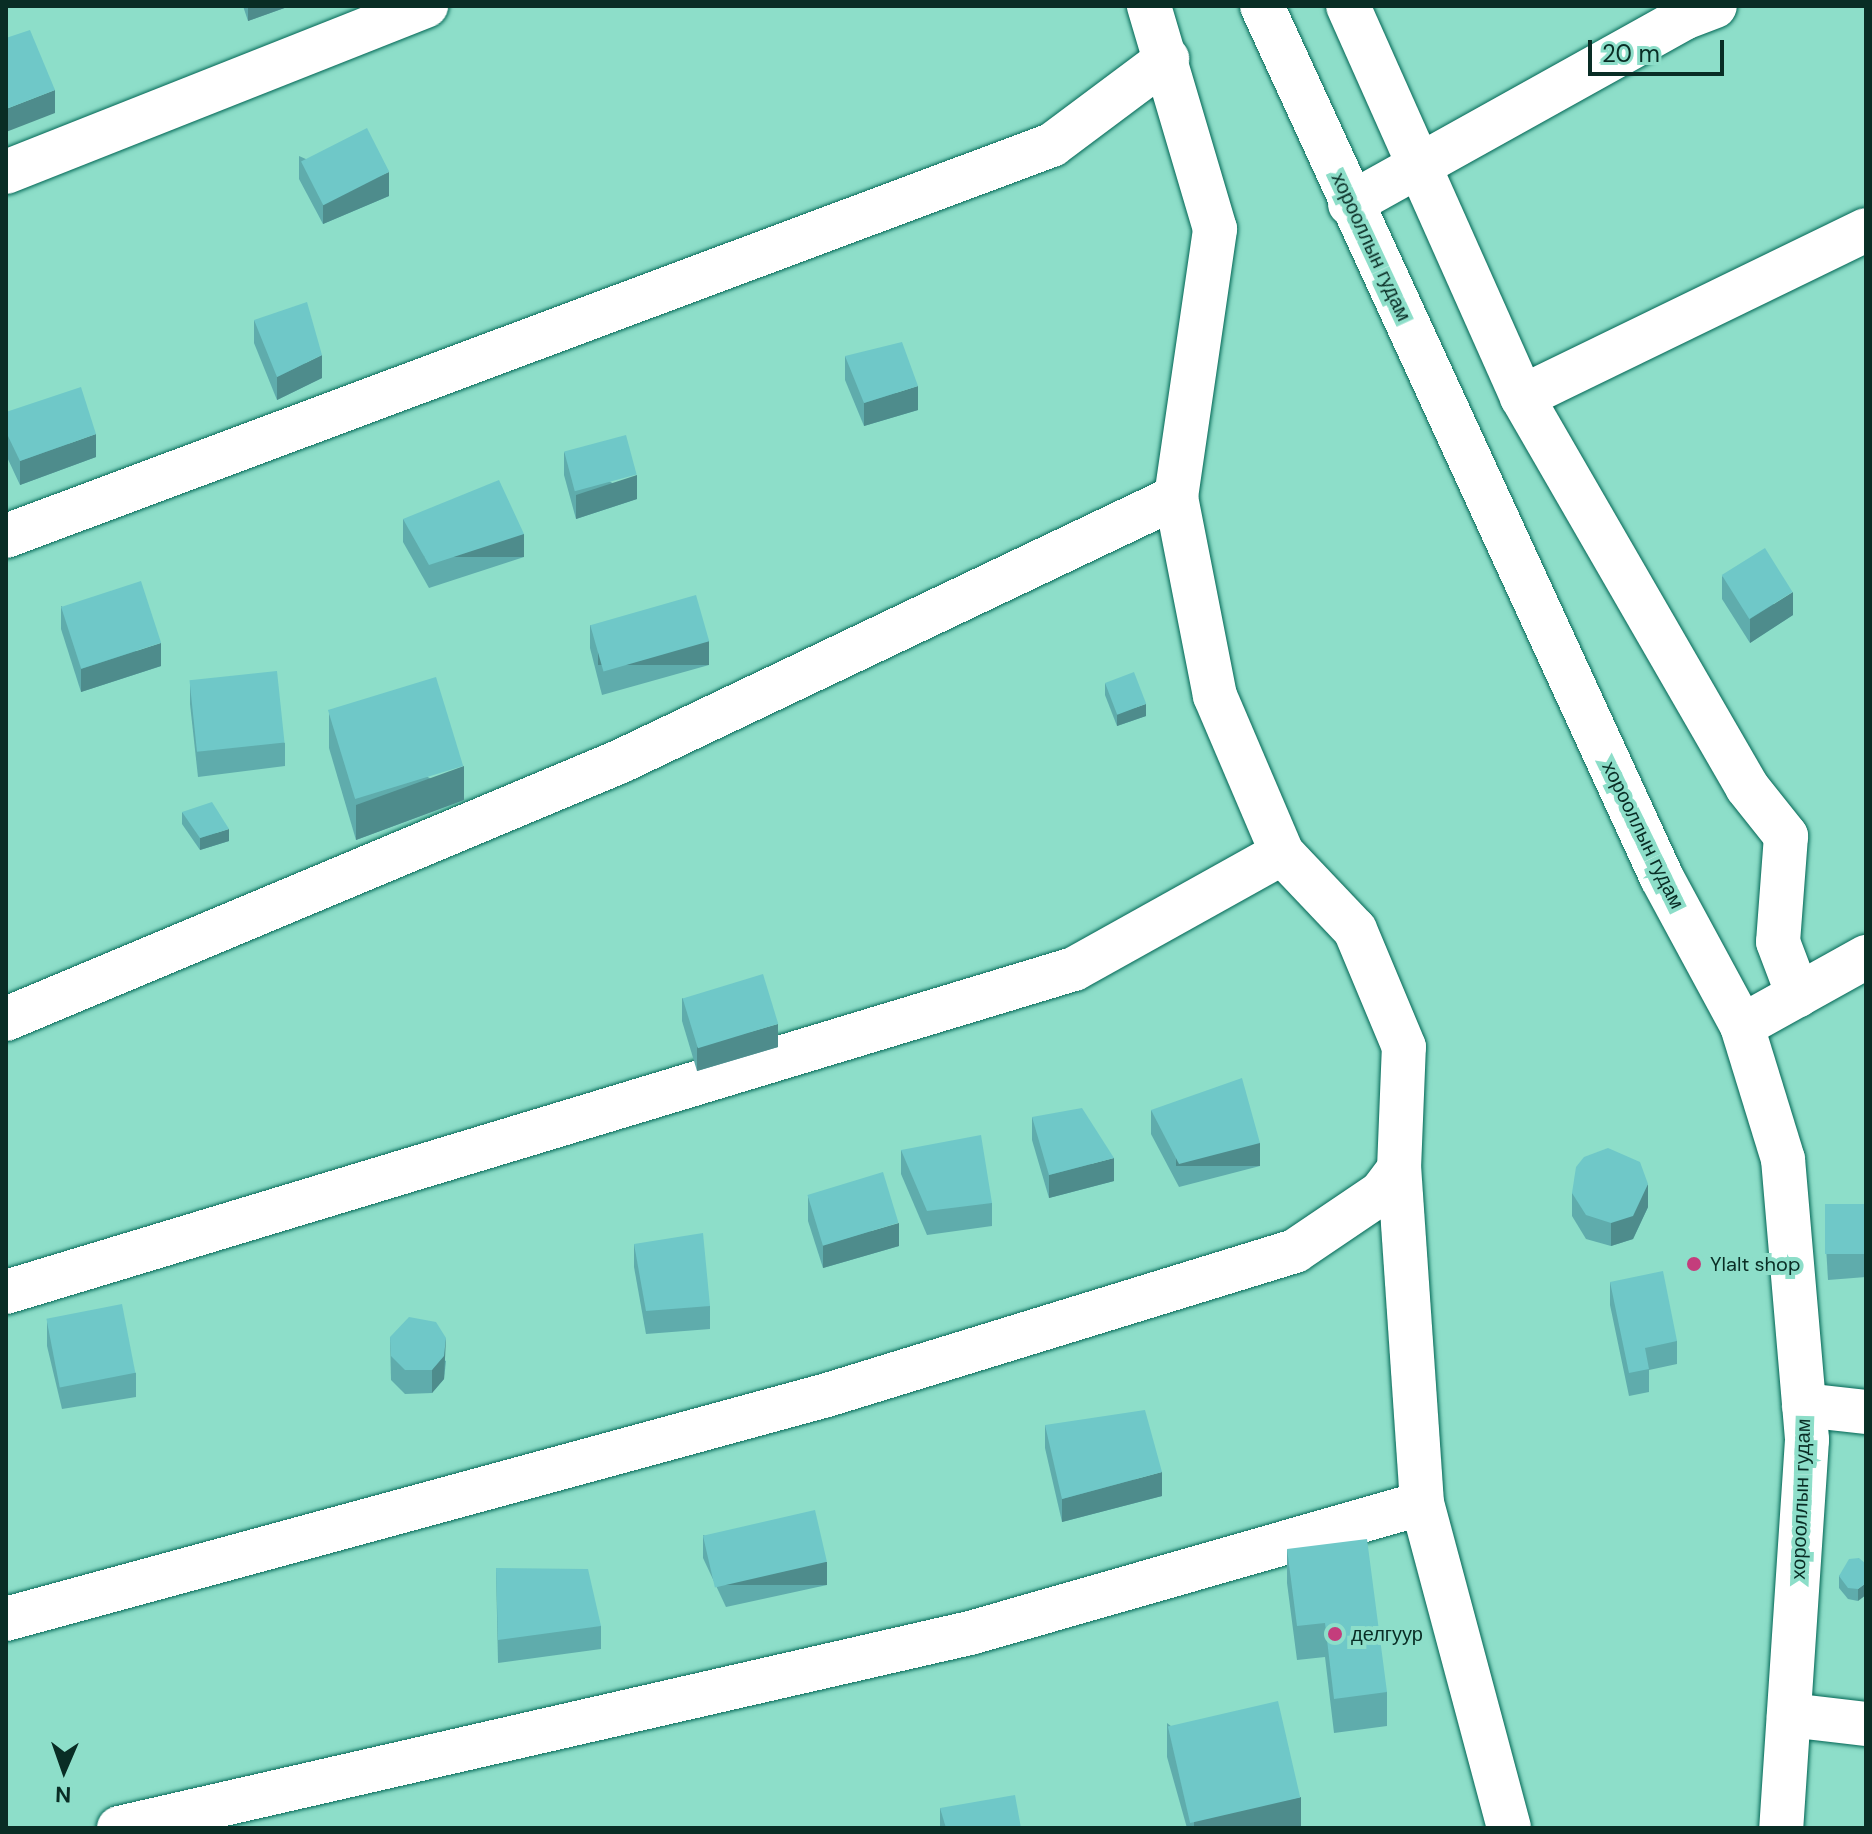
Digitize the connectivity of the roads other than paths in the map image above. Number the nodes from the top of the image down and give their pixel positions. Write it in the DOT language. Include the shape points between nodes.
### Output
graph roads {
  1 [pos="426,6"];
  2 [pos="1149,6"];
  3 [pos="1262,6"];
  4 [pos="1348,6"];
  5 [pos="1715,6"];
  6 [pos="1167,59"];
  7 [pos="1417,167"];
  8 [pos="6,172"];
  9 [pos="1350,204"];
  10 [pos="1866,230"];
  11 [pos="1522,397"];
  12 [pos="1176,497"];
  13 [pos="6,536"];
  14 [pos="1282,853"];
  15 [pos="1866,957"];
  16 [pos="1798,995"];
  17 [pos="6,1019"];
  18 [pos="1742,1026"];
  19 [pos="1399,1169"];
  20 [pos="6,1292"];
  21 [pos="1804,1405"];
  22 [pos="1866,1412"];
  23 [pos="1422,1503"];
  24 [pos="6,1619"];
  25 [pos="1789,1715"];
  26 [pos="1866,1724"];
  27 [pos="119,1828"];
  28 [pos="1509,1828"];
  29 [pos="1781,1828"];
  1 -- 8 [label="street"];
  2 -- 6 [label="street"];
  3 -- 9 [label="street, хорооллын гудам"];
  4 -- 7 [label="street"];
  5 -- 7 [label="street" via="1684,18"];
  6 -- 12 [label="street" via="1215,229"];
  6 -- 13 [label="street" via="1052,145"];
  7 -- 9 [label="street"];
  7 -- 11 [label="street"];
  9 -- 18 [label="street, хорооллын гудам" via="1662,878"];
  10 -- 11 [label="street"];
  11 -- 16 [label="street" via="1747,787 1786,836 1778,942"];
  12 -- 14 [label="street" via="1215,696"];
  12 -- 17 [label="street" via="619,762"];
  14 -- 19 [label="street" via="1355,930 1404,1047"];
  14 -- 20 [label="street" via="1074,969"];
  15 -- 16 [label="street"];
  16 -- 18 [label="street"];
  18 -- 21 [label="street, хорооллын гудам" via="1783,1159"];
  19 -- 23 [label="street"];
  19 -- 24 [label="street" via="1381,1193 1295,1251 827,1395"];
  21 -- 22 [label="street"];
  21 -- 25 [label="street, хорооллын гудам"];
  23 -- 27 [label="street" via="970,1633"];
  23 -- 28 [label="street"];
  25 -- 26 [label="street"];
  25 -- 29 [label="street, хорооллын гудам"];
}
